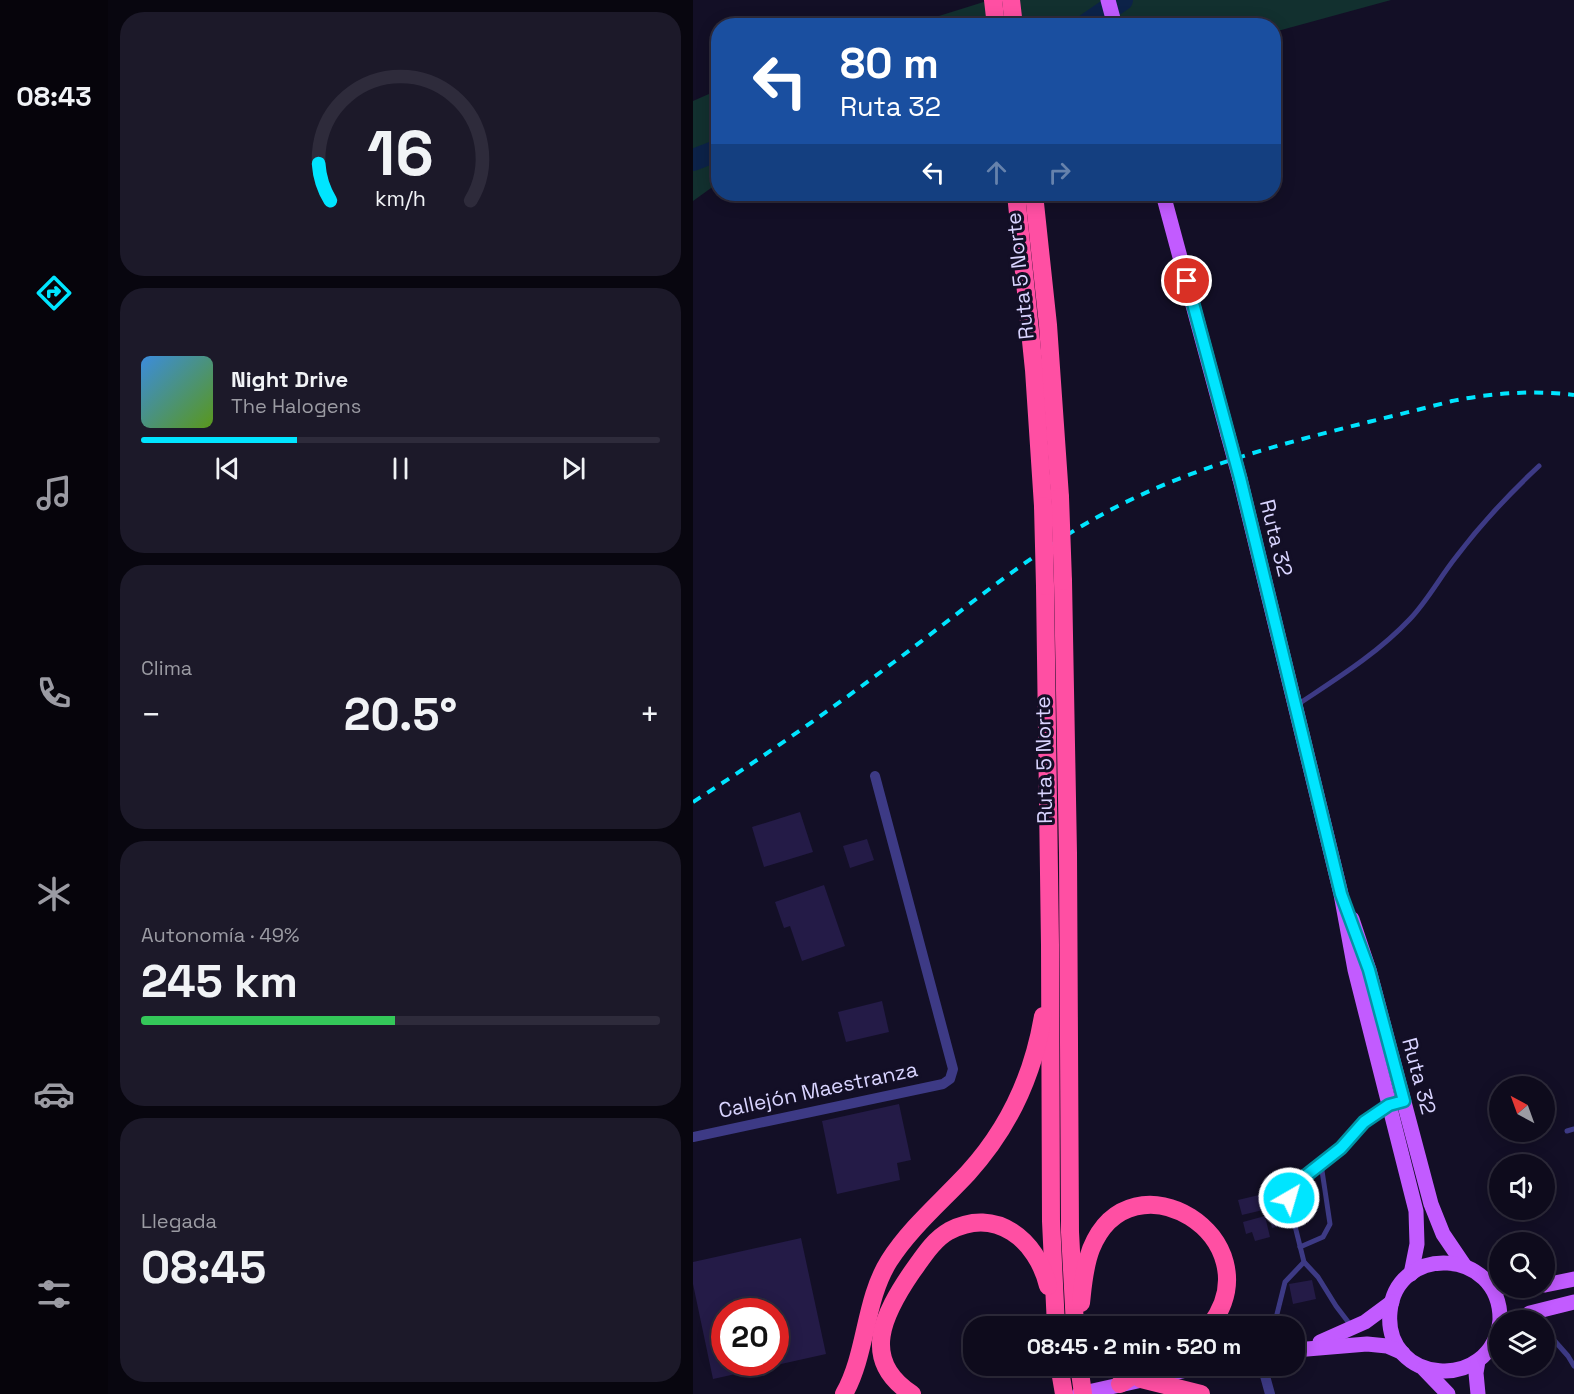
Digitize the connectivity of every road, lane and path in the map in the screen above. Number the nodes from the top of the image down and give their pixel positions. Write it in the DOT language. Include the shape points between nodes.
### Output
graph roads {
  1 [pos="993,0"];
  2 [pos="1011,0"];
  3 [pos="1108,0"];
  4 [pos="995,18"];
  5 [pos="1013,18"];
  6 [pos="1113,18"];
  7 [pos="1018,201"];
  8 [pos="1034,201"];
  9 [pos="1165,201"];
  10 [pos="1031,245"];
  11 [pos="1539,466"];
  12 [pos="1295,706"];
  13 [pos="875,776"];
  14 [pos="1341,894"];
  15 [pos="1050,945"];
  16 [pos="1404,1101"];
  17 [pos="1389,1105"];
  18 [pos="1574,1129"];
  19 [pos="1567,1131"];
  20 [pos="693,1137"];
  21 [pos="1321,1164"];
  22 [pos="1290,1203"];
  23 [pos="1294,1222"];
  24 [pos="1300,1247"];
  25 [pos="1304,1262"];
  26 [pos="1464,1265"];
  27 [pos="1411,1274"];
  28 [pos="1574,1279"];
  29 [pos="1489,1280"];
  30 [pos="1555,1283"];
  31 [pos="1392,1302"];
  32 [pos="1574,1302"];
  33 [pos="1551,1310"];
  34 [pos="1054,1316"];
  35 [pos="1056,1316"];
  36 [pos="1075,1316"];
  37 [pos="1078,1316"];
  38 [pos="1216,1316"];
  39 [pos="1277,1316"];
  40 [pos="1353,1328"];
  41 [pos="1555,1341"];
  42 [pos="1305,1347"];
  43 [pos="1305,1349"];
  44 [pos="1489,1350"];
  45 [pos="1403,1353"];
  46 [pos="1478,1361"];
  47 [pos="1574,1366"];
  48 [pos="1424,1369"];
  49 [pos="1061,1376"];
  50 [pos="1080,1376"];
  51 [pos="1137,1376"];
  52 [pos="1155,1376"];
  53 [pos="1265,1376"];
  54 [pos="1120,1384"];
  55 [pos="844,1394"];
  56 [pos="912,1394"];
  57 [pos="1064,1394"];
  58 [pos="1081,1394"];
  59 [pos="1201,1394"];
  60 [pos="1270,1394"];
  61 [pos="1447,1394"];
  62 [pos="1478,1394"];
  1 -- 4 [label="highway"];
  2 -- 5 [label="highway"];
  3 -- 6 [label="main road"];
  7 -- 10 [label="highway, Ruta 5 Norte"];
  8 -- 10 [label="highway, Ruta 5 Norte"];
  9 -- 12 [label="main road, Ruta 32, bridge" via="1229,435"];
  10 -- 15 [label="highway, Ruta 5 Norte, bridge" via="1043,506"];
  10 -- 36 [label="highway, Ruta 5 Norte, bridge" via="1052,374 1061,496 1070,1232"];
  11 -- 12 [label="lane" via="1471,537 1425,601 1396,633"];
  12 -- 14 [label="main road, Ruta 32"];
  13 -- 20 [label="street, Callejón Maestranza" via="953,1069 950,1078 943,1084"];
  14 -- 16 [label="main road, Ruta 32" via="1366,962"];
  14 -- 17 [label="main road, Ruta 32" via="1355,970"];
  15 -- 35 [label="highway, Ruta 5 Norte" via="1051,1210"];
  15 -- 55 [label="highway" via="1038,1041 1020,1096 993,1143 888,1262"];
  16 -- 17 [label="lane"];
  16 -- 26 [label="main road, Ruta 32" via="1435,1217"];
  17 -- 21 [label="lane" via="1364,1122"];
  17 -- 27 [label="main road, Ruta 32" via="1416,1211 1417,1244"];
  18 -- 19 [label="lane"];
  21 -- 22 [label="lane" via="1294,1185"];
  21 -- 24 [label="lane" via="1330,1224 1323,1237"];
  23 -- 24 [label="lane"];
  24 -- 25 [label="lane"];
  25 -- 39 [label="lane" via="1285,1282"];
  25 -- 40 [label="lane"];
  26 -- 27 [label="main road" via="1442,1262"];
  26 -- 29 [label="main road"];
  27 -- 31 [label="main road"];
  28 -- 30 [label="main road"];
  31 -- 40 [label="main road"];
  31 -- 45 [label="main road" via="1392,1334"];
  32 -- 33 [label="main road"];
  34 -- 56 [label="highway" via="1041,1264 1017,1234 998,1225 978,1222 948,1231 934,1243 900,1290 883,1327 881,1350 885,1366 897,1383"];
  37 -- 38 [label="highway" via="1087,1260 1102,1228 1127,1210 1156,1205 1195,1218 1220,1250 1225,1290"];
  40 -- 42 [label="main road"];
  41 -- 47 [label="lane"];
  43 -- 45 [label="main road" via="1367,1344"];
  44 -- 46 [label="main road"];
  45 -- 48 [label="main road"];
  46 -- 48 [label="main road" via="1452,1372"];
  46 -- 62 [label="main road"];
  48 -- 61 [label="main road"];
  49 -- 57 [label="highway"];
  50 -- 58 [label="highway, bridge"];
  51 -- 54 [label="highway"];
  52 -- 59 [label="highway"];
  53 -- 60 [label="street"];
  54 -- 58 [label="main road"];
}
